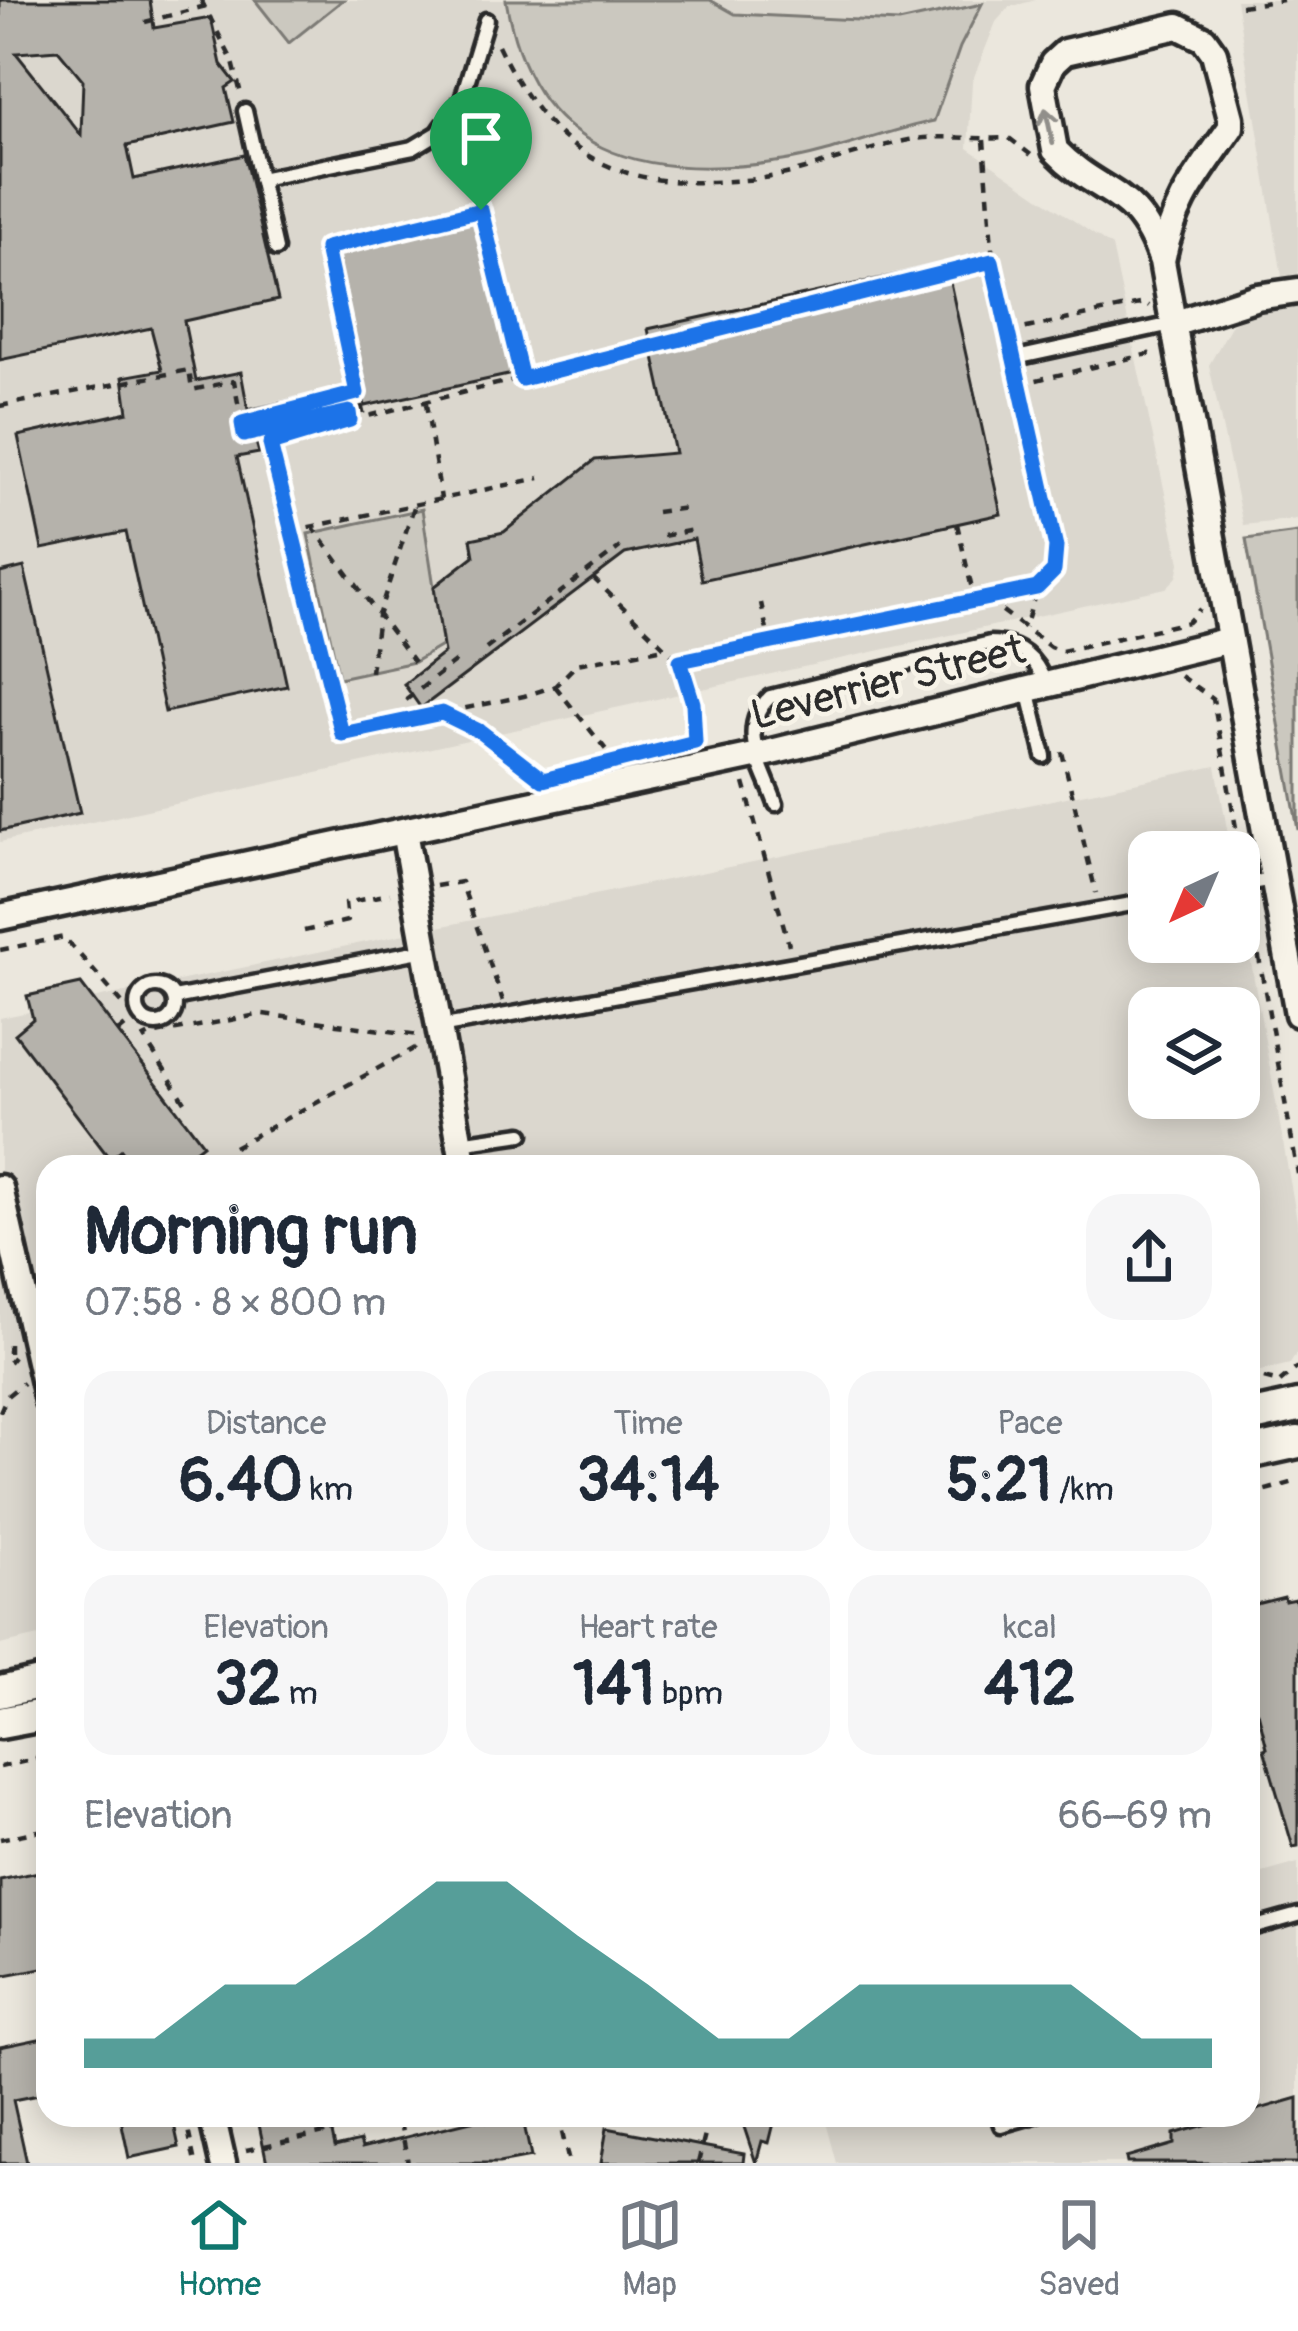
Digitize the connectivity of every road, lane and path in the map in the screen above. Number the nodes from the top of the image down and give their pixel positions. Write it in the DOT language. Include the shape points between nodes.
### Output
graph roads {
  1 [pos="1283,1"];
  2 [pos="204,3"];
  3 [pos="1240,6"];
  4 [pos="486,20"];
  5 [pos="145,22"];
  6 [pos="475,58"];
  7 [pos="245,111"];
  8 [pos="984,140"];
  9 [pos="1041,167"];
  10 [pos="260,179"];
  11 [pos="1187,188"];
  12 [pos="1130,203"];
  13 [pos="481,210"];
  14 [pos="276,249"];
  15 [pos="992,261"];
  16 [pos="1162,261"];
  17 [pos="1298,291"];
  18 [pos="1144,303"];
  19 [pos="1173,324"];
  20 [pos="1008,332"];
  21 [pos="1154,352"];
  22 [pos="1018,358"];
  23 [pos="522,379"];
  24 [pos="1019,385"];
  25 [pos="357,393"];
  26 [pos="425,403"];
  27 [pos="0,406"];
  28 [pos="242,423"];
  29 [pos="540,478"];
  30 [pos="441,499"];
  31 [pos="415,504"];
  32 [pos="687,508"];
  33 [pos="656,512"];
  34 [pos="957,524"];
  35 [pos="312,526"];
  36 [pos="693,530"];
  37 [pos="291,531"];
  38 [pos="663,536"];
  39 [pos="620,547"];
  40 [pos="593,578"];
  41 [pos="1037,588"];
  42 [pos="1199,593"];
  43 [pos="988,599"];
  44 [pos="975,602"];
  45 [pos="761,603"];
  46 [pos="378,616"];
  47 [pos="1025,628"];
  48 [pos="1231,640"];
  49 [pos="770,644"];
  50 [pos="665,648"];
  51 [pos="485,649"];
  52 [pos="461,657"];
  53 [pos="680,661"];
  54 [pos="414,662"];
  55 [pos="371,672"];
  56 [pos="1173,672"];
  57 [pos="555,686"];
  58 [pos="1037,687"];
  59 [pos="406,700"];
  60 [pos="442,713"];
  61 [pos="342,734"];
  62 [pos="1058,737"];
  63 [pos="346,751"];
  64 [pos="1044,756"];
  65 [pos="748,758"];
  66 [pos="597,766"];
  67 [pos="698,769"];
  68 [pos="543,780"];
  69 [pos="776,804"];
  70 [pos="404,831"];
  71 [pos="1234,831"];
  72 [pos="1274,879"];
  73 [pos="1260,881"];
  74 [pos="415,890"];
  75 [pos="1128,905"];
  76 [pos="1093,911"];
  77 [pos="0,917"];
  78 [pos="304,931"];
  79 [pos="0,950"];
  80 [pos="425,950"];
  81 [pos="1257,963"];
  82 [pos="787,965"];
  83 [pos="174,998"];
  84 [pos="502,999"];
  85 [pos="1298,1014"];
  86 [pos="137,1016"];
  87 [pos="439,1027"];
  88 [pos="118,1032"];
  89 [pos="150,1034"];
  90 [pos="185,1102"];
  91 [pos="522,1134"];
  92 [pos="234,1147"];
  93 [pos="462,1155"];
  94 [pos="1298,1174"];
  95 [pos="0,1188"];
  96 [pos="36,1348"];
  97 [pos="1298,1367"];
  98 [pos="36,1370"];
  99 [pos="1260,1378"];
  100 [pos="1289,1394"];
  101 [pos="1260,1410"];
  102 [pos="0,1412"];
  103 [pos="1298,1442"];
  104 [pos="1260,1450"];
  105 [pos="1298,1481"];
  106 [pos="1260,1492"];
  107 [pos="36,1684"];
  108 [pos="0,1691"];
  109 [pos="36,1716"];
  110 [pos="0,1723"];
  111 [pos="36,1759"];
  112 [pos="0,1767"];
  113 [pos="36,1832"];
  114 [pos="0,1839"];
  115 [pos="1298,1915"];
  116 [pos="1260,1926"];
  117 [pos="187,2127"];
  118 [pos="218,2127"];
  119 [pos="355,2127"];
  120 [pos="401,2127"];
  121 [pos="561,2127"];
  122 [pos="707,2127"];
  123 [pos="234,2157"];
  124 [pos="195,2163"];
  125 [pos="408,2163"];
  126 [pos="568,2163"];
  127 [pos="698,2163"];
  1 -- 3 [label="path"];
  2 -- 5 [label="path"];
  2 -- 7 [label="path" via="233,62"];
  4 -- 6 [label="lane"];
  4 -- 8 [label="path" via="546,124 593,160 649,180 734,181 926,138"];
  6 -- 10 [label="lane" via="462,99 426,141"];
  6 -- 13 [label="path" via="470,167"];
  7 -- 10 [label="lane"];
  8 -- 9 [label="path" via="1009,138"];
  8 -- 15 [label="path"];
  10 -- 14 [label="lane"];
  11 -- 12 [label="street" via="1158,204"];
  12 -- 11 [label="street, one-way" via="1054,150 1043,85 1065,52 1178,26 1204,39 1220,67 1231,127"];
  11 -- 16 [label="street"];
  12 -- 16 [label="street"];
  13 -- 23 [label="path"];
  13 -- 25 [label="path" via="326,248"];
  15 -- 20 [label="path"];
  15 -- 23 [label="path"];
  16 -- 19 [label="street"];
  17 -- 19 [label="street"];
  18 -- 20 [label="path"];
  19 -- 22 [label="lane"];
  19 -- 48 [label="street"];
  20 -- 22 [label="path"];
  21 -- 24 [label="path"];
  22 -- 24 [label="path"];
  23 -- 26 [label="path"];
  24 -- 41 [label="path" via="1056,547 1054,571"];
  25 -- 26 [label="path" via="364,417"];
  25 -- 28 [label="path"];
  26 -- 30 [label="path"];
  27 -- 28 [label="path" via="189,370 193,390 234,381"];
  28 -- 37 [label="path" via="244,435 349,412 350,420 270,444"];
  29 -- 30 [label="path"];
  30 -- 31 [label="path"];
  31 -- 35 [label="path"];
  31 -- 46 [label="path"];
  32 -- 33 [label="path"];
  34 -- 44 [label="path"];
  35 -- 37 [label="path"];
  35 -- 46 [label="path"];
  36 -- 38 [label="path"];
  37 -- 61 [label="path"];
  39 -- 51 [label="path"];
  40 -- 50 [label="path"];
  41 -- 43 [label="path"];
  41 -- 47 [label="path"];
  42 -- 47 [label="path" via="1202,608 1189,622 1062,651"];
  43 -- 44 [label="path"];
  43 -- 47 [label="path"];
  44 -- 49 [label="path"];
  45 -- 49 [label="path"];
  46 -- 54 [label="path"];
  46 -- 55 [label="path"];
  48 -- 58 [label="street, Leverrier Street"];
  48 -- 72 [label="street"];
  49 -- 53 [label="path"];
  50 -- 53 [label="path"];
  50 -- 57 [label="path" via="578,664"];
  52 -- 59 [label="path"];
  53 -- 67 [label="path"];
  56 -- 71 [label="path" via="1213,699"];
  57 -- 60 [label="path"];
  57 -- 66 [label="path" via="615,761"];
  58 -- 64 [label="lane"];
  58 -- 65 [label="street, Leverrier Street"];
  58 -- 65 [label="lane" via="1039,665 1030,656 990,643 800,687 760,707"];
  60 -- 61 [label="path"];
  60 -- 68 [label="path"];
  61 -- 63 [label="path"];
  62 -- 76 [label="path" via="1098,898"];
  65 -- 67 [label="street, Leverrier Street"];
  65 -- 69 [label="lane"];
  65 -- 82 [label="path"];
  67 -- 70 [label="street, Leverrier Street"];
  70 -- 74 [label="street"];
  70 -- 77 [label="street, Leverrier Street"];
  72 -- 73 [label="lane"];
  72 -- 85 [label="street"];
  74 -- 78 [label="path" via="345,903 347,921"];
  74 -- 80 [label="street"];
  74 -- 84 [label="path" via="461,882"];
  75 -- 76 [label="lane"];
  76 -- 82 [label="lane"];
  79 -- 86 [label="path" via="64,937"];
  80 -- 83 [label="lane"];
  80 -- 87 [label="street"];
  81 -- 94 [label="path"];
  82 -- 87 [label="lane"];
  83 -- 86 [label="lane" via="165,1022"];
  83 -- 86 [label="lane" via="149,987"];
  86 -- 88 [label="path"];
  86 -- 89 [label="path"];
  87 -- 93 [label="street"];
  89 -- 90 [label="path" via="144,1038"];
  89 -- 92 [label="path" via="263,1014 422,1036 423,1044"];
  91 -- 93 [label="lane"];
  95 -- 96 [label="street"];
  97 -- 100 [label="path"];
  98 -- 102 [label="path"];
  99 -- 100 [label="path"];
  100 -- 101 [label="street"];
  103 -- 104 [label="street"];
  105 -- 106 [label="path"];
  107 -- 108 [label="street"];
  109 -- 110 [label="street"];
  111 -- 112 [label="path"];
  113 -- 114 [label="path"];
  115 -- 116 [label="lane"];
  117 -- 124 [label="path"];
  118 -- 123 [label="street"];
  119 -- 123 [label="path"];
  120 -- 125 [label="path"];
  121 -- 126 [label="path"];
  122 -- 127 [label="path"];
}
